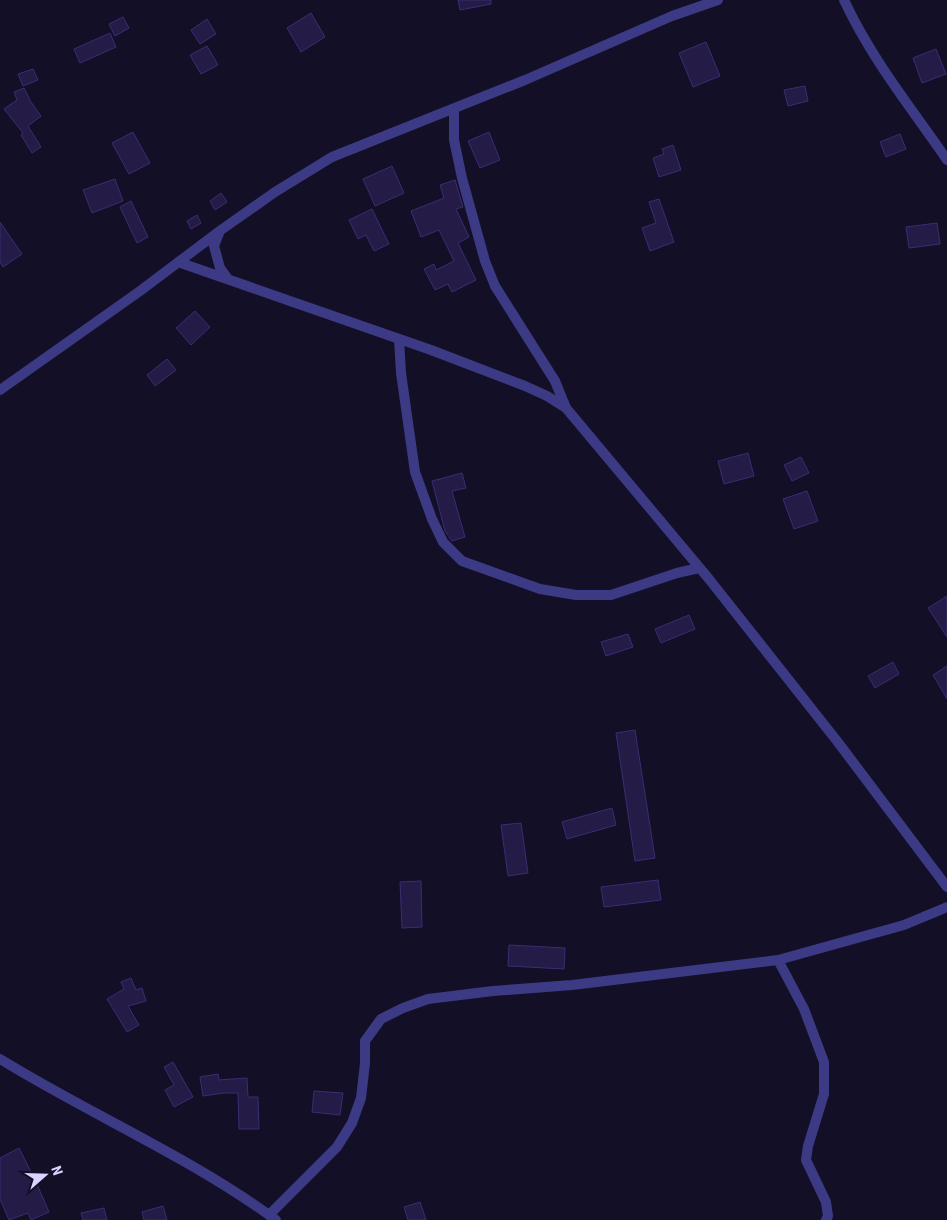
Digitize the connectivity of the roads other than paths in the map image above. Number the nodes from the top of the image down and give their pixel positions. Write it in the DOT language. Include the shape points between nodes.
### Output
graph roads {
  1 [pos="718,0"];
  2 [pos="844,0"];
  3 [pos="454,109"];
  4 [pos="947,160"];
  5 [pos="221,230"];
  6 [pos="178,262"];
  7 [pos="228,279"];
  8 [pos="399,339"];
  9 [pos="0,390"];
  10 [pos="566,408"];
  11 [pos="699,568"];
  12 [pos="943,877"];
  13 [pos="947,887"];
  14 [pos="947,907"];
  15 [pos="778,960"];
  16 [pos="0,1059"];
  17 [pos="273,1217"];
  18 [pos="826,1220"];
  1 -- 3 [label="street" via="672,16"];
  2 -- 4 [label="street" via="883,70"];
  3 -- 5 [label="street" via="332,157"];
  3 -- 10 [label="street" via="454,140 485,261 495,286 554,381"];
  5 -- 6 [label="street"];
  5 -- 7 [label="street" via="214,246 220,268"];
  6 -- 7 [label="street"];
  6 -- 9 [label="street"];
  7 -- 8 [label="street"];
  8 -- 10 [label="street" via="525,386"];
  8 -- 11 [label="street" via="415,472 443,542 462,560 540,589 576,595 611,595"];
  10 -- 11 [label="street"];
  11 -- 12 [label="street"];
  12 -- 13 [label="street"];
  14 -- 15 [label="street" via="904,925"];
  15 -- 17 [label="street" via="572,985 428,998 381,1019 365,1041 361,1098 352,1123 337,1147"];
  15 -- 18 [label="street" via="804,1009 824,1062 824,1094 806,1160 826,1202"];
  16 -- 17 [label="street" via="173,1155"];
}
